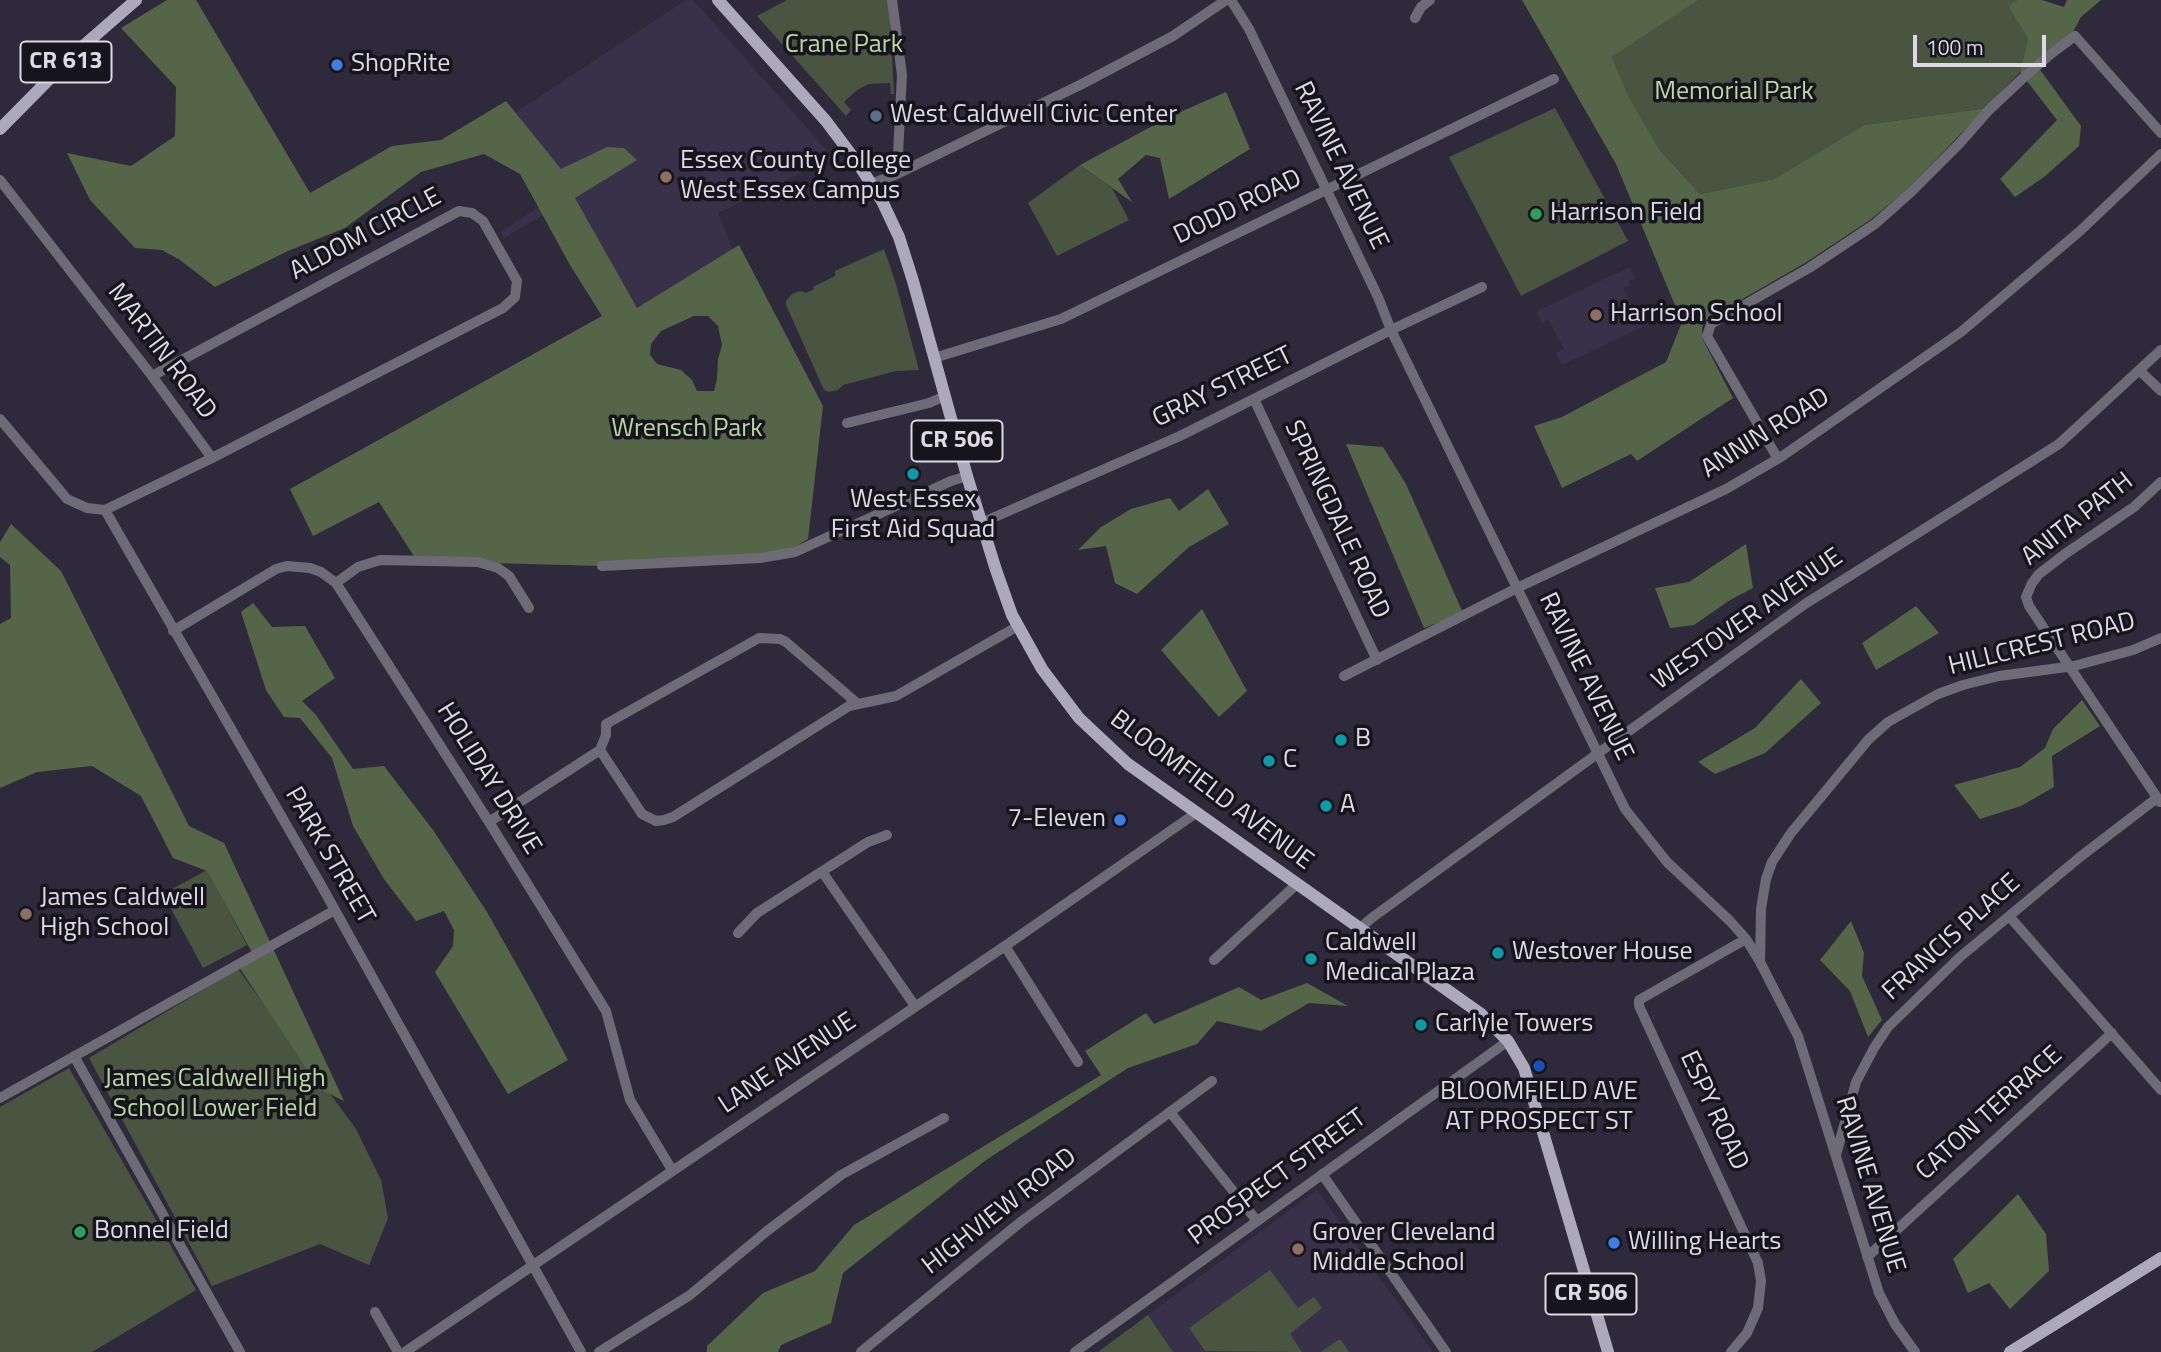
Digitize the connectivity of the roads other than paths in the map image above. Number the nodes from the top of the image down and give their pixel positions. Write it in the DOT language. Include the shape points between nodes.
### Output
graph roads {
  1 [pos="718,0"];
  2 [pos="892,0"];
  3 [pos="1226,0"];
  4 [pos="1231,0"];
  5 [pos="1430,0"];
  6 [pos="135,1"];
  7 [pos="1415,18"];
  8 [pos="1554,79"];
  9 [pos="0,129"];
  10 [pos="2161,134"];
  11 [pos="2161,154"];
  12 [pos="897,174"];
  13 [pos="0,180"];
  14 [pos="871,184"];
  15 [pos="1326,191"];
  16 [pos="1482,287"];
  17 [pos="1391,330"];
  18 [pos="2161,351"];
  19 [pos="934,358"];
  20 [pos="2140,371"];
  21 [pos="152,376"];
  22 [pos="2161,391"];
  23 [pos="944,396"];
  24 [pos="1254,399"];
  25 [pos="0,419"];
  26 [pos="847,423"];
  27 [pos="212,458"];
  28 [pos="1778,459"];
  29 [pos="967,476"];
  30 [pos="2161,482"];
  31 [pos="105,510"];
  32 [pos="981,523"];
  33 [pos="602,566"];
  34 [pos="336,583"];
  35 [pos="1517,588"];
  36 [pos="529,608"];
  37 [pos="1018,626"];
  38 [pos="173,631"];
  39 [pos="2161,638"];
  40 [pos="1377,660"];
  41 [pos="2070,667"];
  42 [pos="1344,676"];
  43 [pos="858,704"];
  44 [pos="600,750"];
  45 [pos="1597,754"];
  46 [pos="2159,801"];
  47 [pos="1196,813"];
  48 [pos="489,822"];
  49 [pos="887,835"];
  50 [pos="823,873"];
  51 [pos="1297,884"];
  52 [pos="335,910"];
  53 [pos="2009,916"];
  54 [pos="1360,928"];
  55 [pos="738,933"];
  56 [pos="1746,939"];
  57 [pos="1005,946"];
  58 [pos="1214,960"];
  59 [pos="1760,962"];
  60 [pos="915,1006"];
  61 [pos="2112,1033"];
  62 [pos="1508,1041"];
  63 [pos="74,1056"];
  64 [pos="1078,1062"];
  65 [pos="1212,1081"];
  66 [pos="2161,1090"];
  67 [pos="0,1098"];
  68 [pos="1170,1112"];
  69 [pos="944,1118"];
  70 [pos="1836,1155"];
  71 [pos="672,1170"];
  72 [pos="1322,1174"];
  73 [pos="1257,1221"];
  74 [pos="1867,1257"];
  75 [pos="2161,1258"];
  76 [pos="531,1265"];
  77 [pos="375,1312"];
  78 [pos="240,1352"];
  79 [pos="398,1352"];
  80 [pos="405,1352"];
  81 [pos="581,1352"];
  82 [pos="599,1352"];
  83 [pos="861,1352"];
  84 [pos="1075,1352"];
  85 [pos="1446,1352"];
  86 [pos="1608,1352"];
  87 [pos="1731,1352"];
  88 [pos="1915,1352"];
  89 [pos="2010,1352"];
  1 -- 14 [label="main road, BLOOMFIELD AVENUE / CR 506" via="826,121"];
  2 -- 12 [label="street" via="902,75"];
  3 -- 12 [label="street" via="1173,36"];
  4 -- 15 [label="street, RAVINE AVENUE"];
  5 -- 7 [label="street"];
  6 -- 9 [label="main road, CR 613" via="74,54"];
  8 -- 15 [label="street, DODD ROAD"];
  10 -- 28 [label="street" via="2075,36 2023,78 1875,224 1711,324 1707,336"];
  11 -- 28 [label="street, ANNIN ROAD" via="2080,231 1961,331"];
  12 -- 14 [label="street"];
  13 -- 21 [label="street, MARTIN ROAD"];
  14 -- 19 [label="main road, BLOOMFIELD AVENUE / CR 506" via="903,249"];
  15 -- 17 [label="street, RAVINE AVENUE"];
  15 -- 19 [label="street, DODD ROAD" via="1061,319"];
  16 -- 17 [label="street, GRAY STREET"];
  17 -- 24 [label="street, GRAY STREET"];
  17 -- 35 [label="street, RAVINE AVENUE"];
  18 -- 20 [label="street, WESTOVER AVENUE"];
  19 -- 23 [label="main road, BLOOMFIELD AVENUE / CR 506"];
  20 -- 22 [label="street"];
  20 -- 45 [label="street, WESTOVER AVENUE" via="2059,444 1805,604"];
  21 -- 27 [label="street, MARTIN ROAD"];
  21 -- 27 [label="street, ALDOM CIRCLE" via="447,216 465,210 483,221 517,281 510,303"];
  23 -- 26 [label="street"];
  23 -- 29 [label="main road, BLOOMFIELD AVENUE / CR 506"];
  24 -- 32 [label="street, GRAY STREET"];
  24 -- 40 [label="street, SPRINGDALE ROAD"];
  25 -- 31 [label="street" via="66,499"];
  27 -- 31 [label="street, MARTIN ROAD"];
  28 -- 35 [label="street, ANNIN ROAD" via="1726,489"];
  29 -- 32 [label="main road, BLOOMFIELD AVENUE / CR 506"];
  29 -- 33 [label="street" via="795,552"];
  30 -- 41 [label="street, ANITA PATH" via="2032,583 2026,597 2029,606"];
  31 -- 38 [label="street, PARK STREET"];
  32 -- 37 [label="main road, BLOOMFIELD AVENUE / CR 506"];
  34 -- 36 [label="street" via="358,567 380,561 478,562 509,576"];
  34 -- 38 [label="street" via="310,568 276,569"];
  34 -- 48 [label="street, HOLIDAY DRIVE"];
  35 -- 40 [label="street, ANNIN ROAD"];
  35 -- 45 [label="street, RAVINE AVENUE"];
  37 -- 43 [label="street" via="896,695"];
  37 -- 47 [label="main road, BLOOMFIELD AVENUE / CR 506" via="1047,677 1095,735"];
  38 -- 52 [label="street, PARK STREET"];
  39 -- 41 [label="street, HILLCREST ROAD"];
  40 -- 42 [label="street, ANNIN ROAD"];
  41 -- 46 [label="street, ANITA PATH"];
  41 -- 59 [label="street, HILLCREST ROAD" via="1999,677 1938,694 1868,740 1772,862 1761,909"];
  43 -- 44 [label="street" via="786,642 760,638 606,724"];
  43 -- 44 [label="street" via="836,713 664,820 642,814"];
  44 -- 48 [label="street"];
  45 -- 54 [label="street, WESTOVER AVENUE"];
  45 -- 56 [label="street, RAVINE AVENUE" via="1625,809 1646,836"];
  46 -- 53 [label="street, FRANCIS PLACE" via="2080,857"];
  47 -- 51 [label="main road, BLOOMFIELD AVENUE / CR 506"];
  47 -- 57 [label="street, LANE AVENUE"];
  48 -- 71 [label="street, HOLIDAY DRIVE" via="606,1011 630,1100"];
  49 -- 50 [label="street" via="868,842"];
  50 -- 55 [label="street" via="757,914"];
  50 -- 60 [label="street"];
  51 -- 54 [label="main road, BLOOMFIELD AVENUE / CR 506"];
  51 -- 58 [label="street"];
  52 -- 63 [label="street"];
  52 -- 76 [label="street, PARK STREET"];
  53 -- 61 [label="street"];
  53 -- 70 [label="street, FRANCIS PLACE" via="1888,1027 1856,1082"];
  54 -- 62 [label="main road, BLOOMFIELD AVENUE / CR 506" via="1481,1014"];
  56 -- 59 [label="street, RAVINE AVENUE"];
  56 -- 87 [label="street, ESPY ROAD" via="1639,1000 1758,1263 1759,1308 1748,1333"];
  57 -- 60 [label="street, LANE AVENUE"];
  57 -- 64 [label="street"];
  59 -- 70 [label="street, RAVINE AVENUE" via="1798,1036"];
  60 -- 71 [label="street, LANE AVENUE"];
  61 -- 66 [label="street"];
  61 -- 74 [label="street, CATON TERRACE"];
  62 -- 72 [label="street, PROSPECT STREET"];
  62 -- 86 [label="main road, BLOOMFIELD AVENUE / CR 506" via="1527,1077"];
  63 -- 67 [label="street"];
  63 -- 78 [label="street"];
  65 -- 68 [label="street, HIGHVIEW ROAD"];
  68 -- 73 [label="street"];
  68 -- 83 [label="street, HIGHVIEW ROAD" via="1022,1221"];
  69 -- 82 [label="street" via="841,1175 690,1295"];
  70 -- 74 [label="street, RAVINE AVENUE"];
  71 -- 76 [label="street, LANE AVENUE"];
  72 -- 73 [label="street, PROSPECT STREET"];
  72 -- 85 [label="street"];
  73 -- 84 [label="street, PROSPECT STREET"];
  74 -- 88 [label="street, RAVINE AVENUE" via="1879,1293"];
  75 -- 89 [label="main road"];
  76 -- 80 [label="street, LANE AVENUE"];
  76 -- 81 [label="street, PARK STREET"];
  77 -- 79 [label="street"];
}
